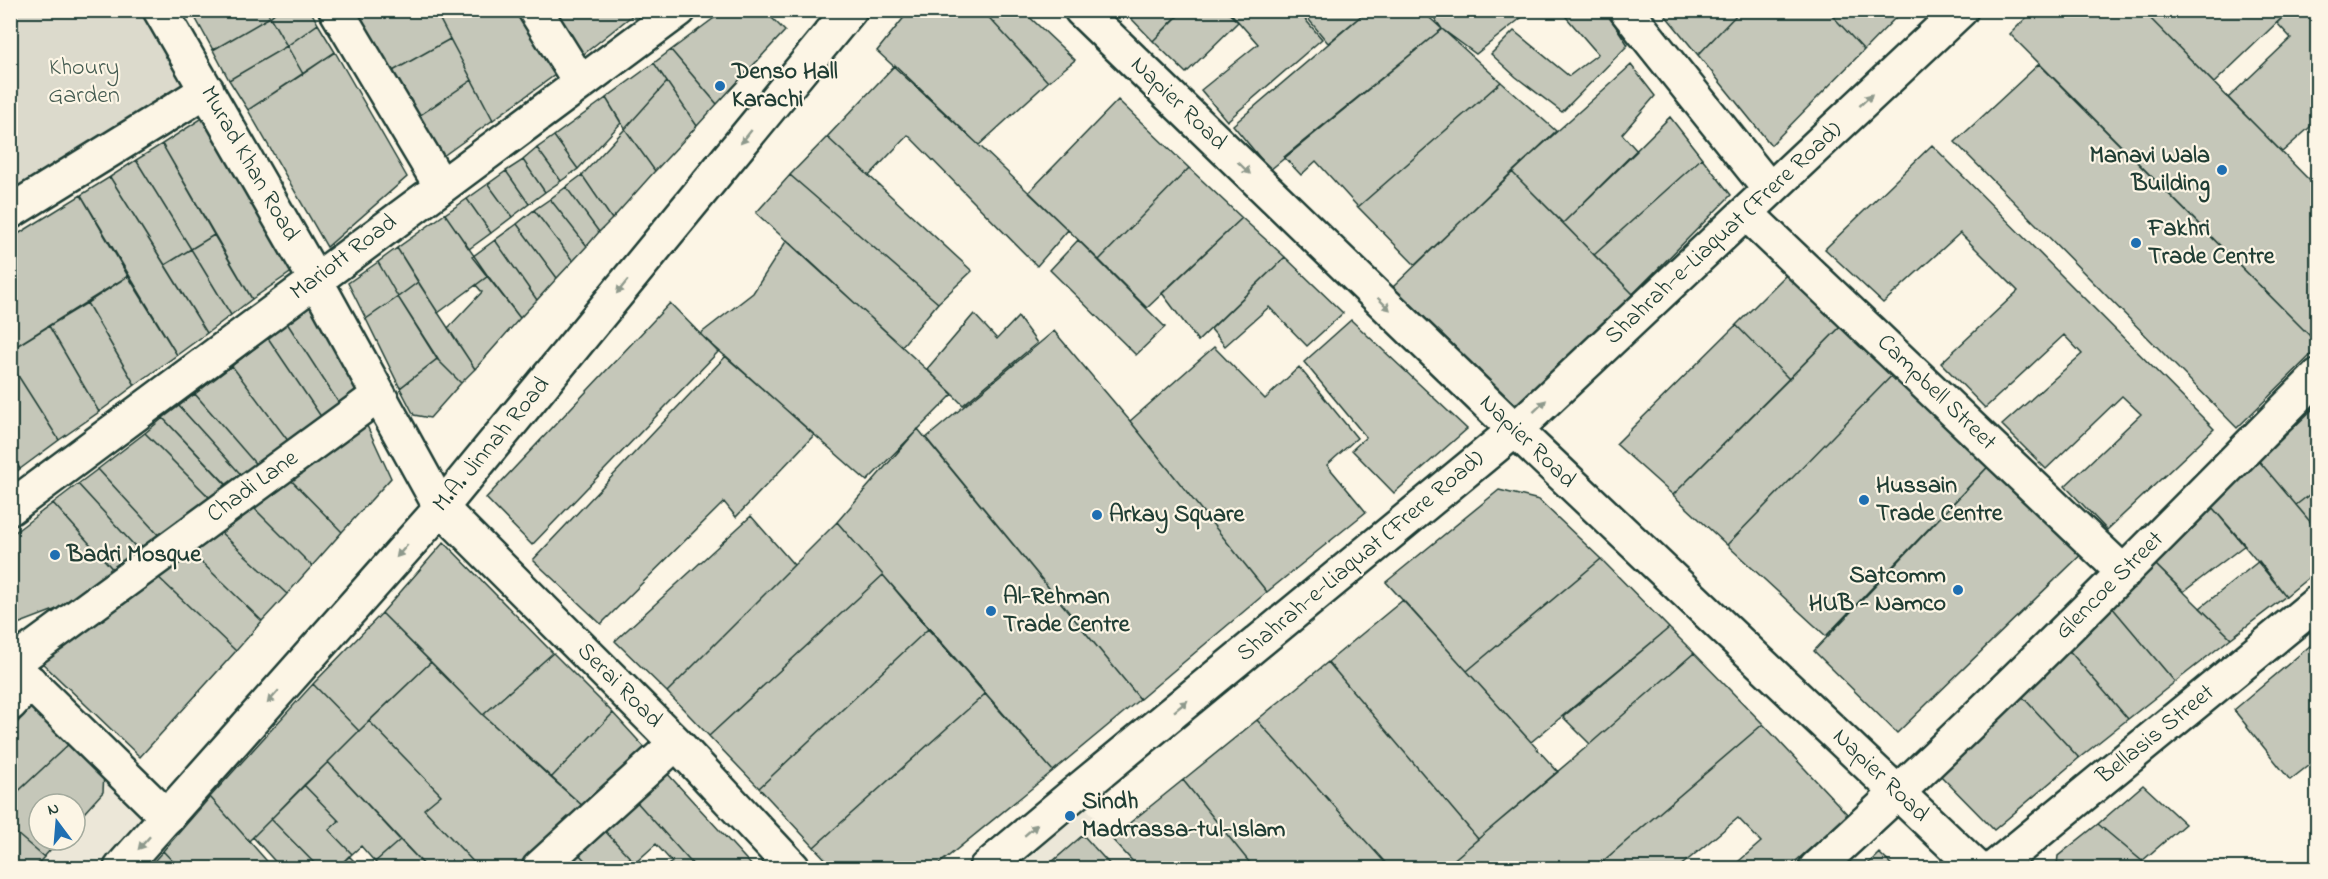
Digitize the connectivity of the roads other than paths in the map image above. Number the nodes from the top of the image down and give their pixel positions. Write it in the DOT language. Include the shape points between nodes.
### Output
graph roads {
  1 [pos="160,10"];
  2 [pos="336,10"];
  3 [pos="535,10"];
  4 [pos="679,10"];
  5 [pos="850,10"];
  6 [pos="1081,10"];
  7 [pos="1626,10"];
  8 [pos="1961,10"];
  9 [pos="580,82"];
  10 [pos="207,90"];
  11 [pos="441,186"];
  12 [pos="1770,189"];
  13 [pos="10,212"];
  14 [pos="1747,214"];
  15 [pos="315,279"];
  16 [pos="2318,376"];
  17 [pos="378,395"];
  18 [pos="1515,430"];
  19 [pos="10,508"];
  20 [pos="441,508"];
  21 [pos="2124,573"];
  22 [pos="2318,602"];
  23 [pos="16,678"];
  24 [pos="676,743"];
  25 [pos="1899,793"];
  26 [pos="167,817"];
  27 [pos="122,868"];
  28 [pos="539,868"];
  29 [pos="793,868"];
  30 [pos="986,868"];
  31 [pos="1816,868"];
  32 [pos="1977,868"];
  33 [pos="1994,868"];
  1 -- 10 [label="main road, Murad Khan Road"];
  2 -- 11 [label="main road"];
  3 -- 9 [label="main road"];
  4 -- 9 [label="main road, Mariott Road"];
  5 -- 20 [label="main road, M.A. Jinnah Road, one-way"];
  6 -- 18 [label="main road, Napier Road, one-way"];
  7 -- 12 [label="main road"];
  12 -- 8 [label="main road, Shahrah-e-Liaquat (Frere Road), one-way"];
  9 -- 11 [label="main road, Mariott Road"];
  10 -- 13 [label="main road"];
  10 -- 15 [label="main road, Murad Khan Road"];
  11 -- 15 [label="main road, Mariott Road"];
  12 -- 14 [label="main road, Shahrah-e-Liaquat (Frere Road)"];
  18 -- 14 [label="main road, Shahrah-e-Liaquat (Frere Road), one-way"];
  14 -- 21 [label="main road, Campbell Street"];
  15 -- 17 [label="main road, Murad Khan Road"];
  15 -- 19 [label="main road, Mariott Road"];
  16 -- 21 [label="main road, Glencoe Street"];
  17 -- 20 [label="main road, Murad Khan Road"];
  17 -- 23 [label="main road, Chadi Lane"];
  18 -- 25 [label="main road, Napier Road"];
  30 -- 18 [label="main road, Shahrah-e-Liaquat (Frere Road), one-way"];
  20 -- 24 [label="main road, Serai Road"];
  20 -- 26 [label="main road, M.A. Jinnah Road, one-way"];
  21 -- 25 [label="main road, Glencoe Street"];
  22 -- 33 [label="main road, Bellasis Street"];
  23 -- 26 [label="main road"];
  24 -- 28 [label="main road"];
  24 -- 29 [label="main road, Serai Road"];
  25 -- 31 [label="main road, Glencoe Street"];
  25 -- 32 [label="main road, Napier Road"];
  26 -- 27 [label="main road, M.A. Jinnah Road, one-way"];
}
